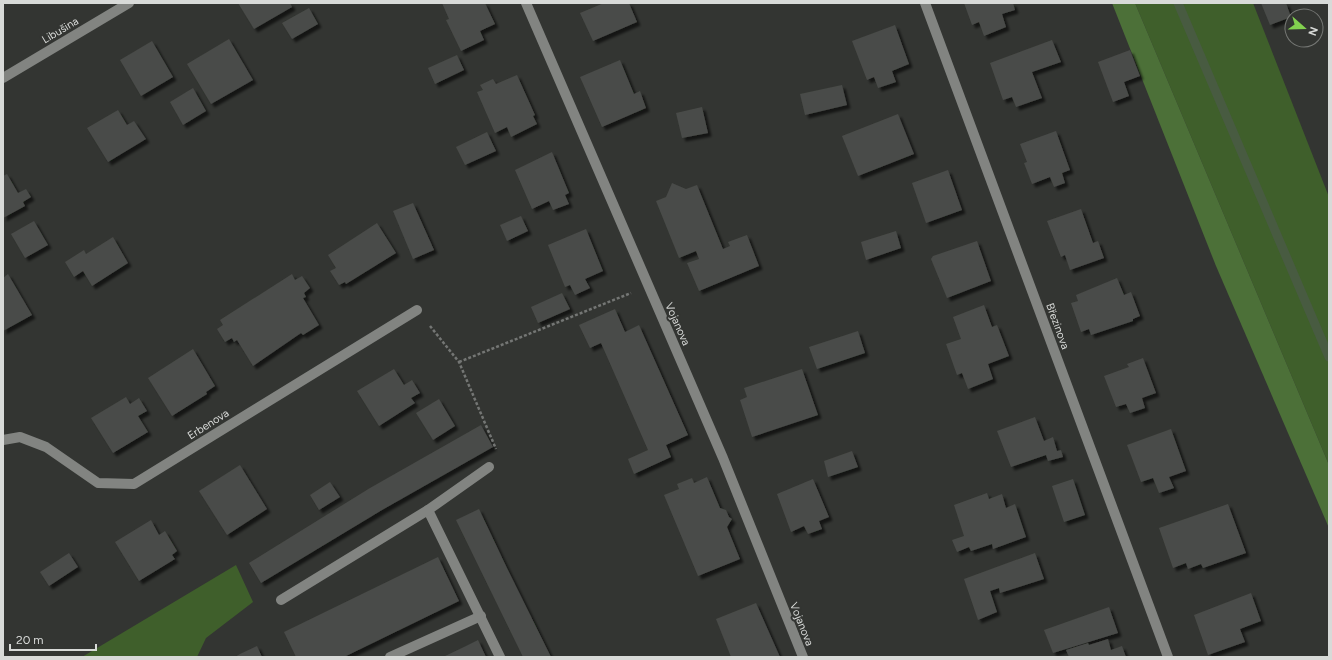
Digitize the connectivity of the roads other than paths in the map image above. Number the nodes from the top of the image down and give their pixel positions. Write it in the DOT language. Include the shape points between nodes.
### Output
graph roads {
  1 [pos="129,3"];
  2 [pos="526,3"];
  3 [pos="925,3"];
  4 [pos="3,78"];
  5 [pos="417,310"];
  6 [pos="3,440"];
  7 [pos="489,467"];
  8 [pos="428,510"];
  9 [pos="281,600"];
  10 [pos="481,616"];
  11 [pos="390,657"];
  12 [pos="500,657"];
  13 [pos="803,657"];
  14 [pos="1168,657"];
  1 -- 4 [label="street, Libušina"];
  2 -- 13 [label="street, Vojanova" via="723,458"];
  3 -- 14 [label="street, Březinova"];
  5 -- 6 [label="street, Erbenova" via="134,484 98,483 46,447 20,438"];
  7 -- 8 [label="street"];
  8 -- 9 [label="street"];
  8 -- 10 [label="street"];
  10 -- 11 [label="street"];
  10 -- 12 [label="street"];
}
